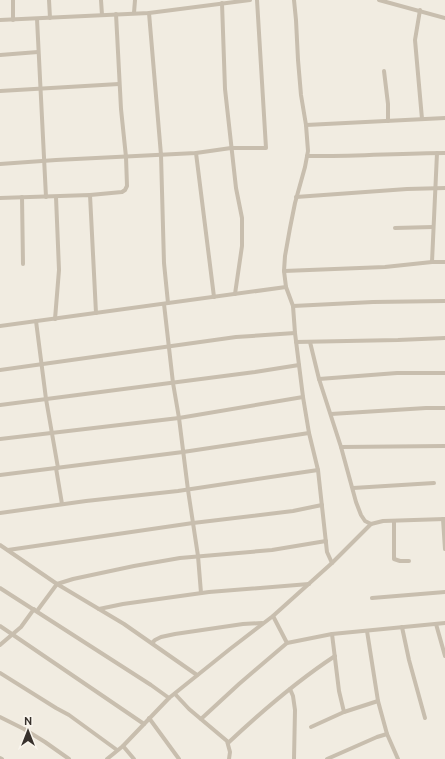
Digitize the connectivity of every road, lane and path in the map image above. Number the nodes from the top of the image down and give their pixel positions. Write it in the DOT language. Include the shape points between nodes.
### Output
graph roads {
  1 [pos="13,0"];
  2 [pos="49,0"];
  3 [pos="101,0"];
  4 [pos="135,0"];
  5 [pos="250,0"];
  6 [pos="257,0"];
  7 [pos="294,0"];
  8 [pos="379,0"];
  9 [pos="222,3"];
  10 [pos="420,10"];
  11 [pos="134,13"];
  12 [pos="149,13"];
  13 [pos="116,14"];
  14 [pos="102,15"];
  15 [pos="50,18"];
  16 [pos="445,18"];
  17 [pos="37,19"];
  18 [pos="0,20"];
  19 [pos="13,20"];
  20 [pos="38,52"];
  21 [pos="0,55"];
  22 [pos="384,71"];
  23 [pos="120,84"];
  24 [pos="41,88"];
  25 [pos="0,91"];
  26 [pos="445,118"];
  27 [pos="422,119"];
  28 [pos="388,121"];
  29 [pos="306,125"];
  30 [pos="231,148"];
  31 [pos="196,153"];
  32 [pos="437,153"];
  33 [pos="445,153"];
  34 [pos="161,155"];
  35 [pos="307,156"];
  36 [pos="126,157"];
  37 [pos="45,160"];
  38 [pos="0,164"];
  39 [pos="435,188"];
  40 [pos="445,188"];
  41 [pos="90,195"];
  42 [pos="22,197"];
  43 [pos="46,197"];
  44 [pos="56,197"];
  45 [pos="296,197"];
  46 [pos="0,198"];
  47 [pos="395,228"];
  48 [pos="433,228"];
  49 [pos="432,262"];
  50 [pos="445,262"];
  51 [pos="23,264"];
  52 [pos="284,271"];
  53 [pos="286,287"];
  54 [pos="235,294"];
  55 [pos="214,297"];
  56 [pos="445,301"];
  57 [pos="166,303"];
  58 [pos="293,306"];
  59 [pos="96,314"];
  60 [pos="55,319"];
  61 [pos="36,321"];
  62 [pos="0,326"];
  63 [pos="295,333"];
  64 [pos="445,338"];
  65 [pos="296,342"];
  66 [pos="310,342"];
  67 [pos="169,346"];
  68 [pos="42,365"];
  69 [pos="299,365"];
  70 [pos="0,370"];
  71 [pos="445,373"];
  72 [pos="319,379"];
  73 [pos="173,383"];
  74 [pos="303,397"];
  75 [pos="46,399"];
  76 [pos="0,405"];
  77 [pos="445,408"];
  78 [pos="331,414"];
  79 [pos="180,418"];
  80 [pos="52,432"];
  81 [pos="309,433"];
  82 [pos="0,439"];
  83 [pos="445,446"];
  84 [pos="341,447"];
  85 [pos="183,452"];
  86 [pos="57,468"];
  87 [pos="318,470"];
  88 [pos="0,475"];
  89 [pos="434,483"];
  90 [pos="353,488"];
  91 [pos="188,490"];
  92 [pos="62,504"];
  93 [pos="322,505"];
  94 [pos="0,513"];
  95 [pos="444,519"];
  96 [pos="394,521"];
  97 [pos="193,523"];
  98 [pos="371,524"];
  99 [pos="326,541"];
  100 [pos="0,545"];
  101 [pos="445,549"];
  102 [pos="8,550"];
  103 [pos="198,556"];
  104 [pos="409,561"];
  105 [pos="332,563"];
  106 [pos="57,584"];
  107 [pos="309,584"];
  108 [pos="0,588"];
  109 [pos="445,592"];
  110 [pos="201,594"];
  111 [pos="372,598"];
  112 [pos="99,609"];
  113 [pos="35,610"];
  114 [pos="273,616"];
  115 [pos="263,623"];
  116 [pos="445,623"];
  117 [pos="436,624"];
  118 [pos="0,626"];
  119 [pos="402,627"];
  120 [pos="367,631"];
  121 [pos="12,634"];
  122 [pos="332,634"];
  123 [pos="152,643"];
  124 [pos="287,643"];
  125 [pos="0,645"];
  126 [pos="335,656"];
  127 [pos="445,656"];
  128 [pos="0,673"];
  129 [pos="198,675"];
  130 [pos="290,689"];
  131 [pos="175,694"];
  132 [pos="170,698"];
  133 [pos="378,701"];
  134 [pos="344,712"];
  135 [pos="0,717"];
  136 [pos="149,718"];
  137 [pos="425,718"];
  138 [pos="202,719"];
  139 [pos="144,724"];
  140 [pos="311,727"];
  141 [pos="388,734"];
  142 [pos="228,743"];
  143 [pos="123,746"];
  144 [pos="117,750"];
  145 [pos="69,759"];
  146 [pos="107,759"];
  147 [pos="134,759"];
  148 [pos="179,759"];
  149 [pos="229,759"];
  150 [pos="294,759"];
  151 [pos="327,759"];
  152 [pos="398,759"];
  1 -- 19 [label="street"];
  2 -- 15 [label="street"];
  3 -- 14 [label="street"];
  4 -- 11 [label="street"];
  5 -- 9 [label="street"];
  6 -- 30 [label="street" via="267,147"];
  7 -- 29 [label="street" via="300,95"];
  8 -- 10 [label="street"];
  9 -- 12 [label="street"];
  9 -- 30 [label="street" via="225,89"];
  10 -- 16 [label="street"];
  10 -- 27 [label="street" via="415,40"];
  11 -- 12 [label="street"];
  11 -- 13 [label="street"];
  12 -- 34 [label="street"];
  13 -- 14 [label="street"];
  13 -- 23 [label="street"];
  14 -- 15 [label="street"];
  15 -- 17 [label="street"];
  17 -- 19 [label="street"];
  17 -- 20 [label="street"];
  18 -- 19 [label="street"];
  20 -- 21 [label="street"];
  20 -- 24 [label="street"];
  22 -- 28 [label="street"];
  23 -- 24 [label="street"];
  23 -- 36 [label="street"];
  24 -- 25 [label="street"];
  24 -- 37 [label="street"];
  26 -- 27 [label="street"];
  27 -- 28 [label="street"];
  28 -- 29 [label="street"];
  29 -- 35 [label="street"];
  30 -- 31 [label="street"];
  30 -- 54 [label="street" via="242,218 242,246"];
  31 -- 34 [label="street"];
  31 -- 55 [label="street"];
  32 -- 33 [label="street"];
  32 -- 35 [label="street"];
  32 -- 39 [label="street"];
  34 -- 36 [label="street"];
  34 -- 57 [label="street"];
  35 -- 45 [label="street" via="306,168"];
  36 -- 37 [label="street"];
  36 -- 41 [label="street" via="125,190"];
  37 -- 38 [label="street"];
  37 -- 43 [label="street"];
  39 -- 40 [label="street"];
  39 -- 45 [label="street"];
  39 -- 48 [label="street"];
  41 -- 44 [label="street"];
  41 -- 59 [label="street"];
  42 -- 43 [label="street"];
  42 -- 46 [label="street"];
  42 -- 51 [label="street"];
  43 -- 44 [label="street"];
  44 -- 60 [label="street" via="58,270"];
  45 -- 52 [label="street"];
  47 -- 48 [label="street"];
  48 -- 49 [label="street"];
  49 -- 50 [label="street"];
  49 -- 52 [label="street" via="385,267"];
  52 -- 53 [label="street"];
  53 -- 54 [label="street"];
  53 -- 58 [label="street"];
  54 -- 55 [label="street"];
  55 -- 57 [label="street"];
  56 -- 58 [label="street"];
  57 -- 59 [label="street"];
  57 -- 67 [label="street"];
  58 -- 63 [label="street"];
  59 -- 60 [label="street"];
  60 -- 61 [label="street"];
  61 -- 62 [label="street"];
  61 -- 68 [label="street"];
  63 -- 65 [label="street"];
  63 -- 67 [label="street" via="236,337"];
  64 -- 66 [label="street"];
  65 -- 66 [label="street"];
  65 -- 69 [label="street"];
  66 -- 72 [label="street"];
  67 -- 68 [label="street"];
  67 -- 73 [label="street"];
  68 -- 70 [label="street"];
  68 -- 75 [label="street"];
  69 -- 73 [label="street"];
  69 -- 74 [label="street"];
  71 -- 72 [label="street" via="396,373"];
  72 -- 78 [label="street"];
  73 -- 75 [label="street"];
  73 -- 79 [label="street"];
  74 -- 79 [label="street"];
  74 -- 81 [label="street"];
  75 -- 76 [label="street"];
  75 -- 80 [label="street"];
  77 -- 78 [label="street"];
  78 -- 84 [label="street"];
  79 -- 80 [label="street"];
  79 -- 85 [label="street"];
  80 -- 82 [label="street"];
  80 -- 86 [label="street"];
  81 -- 85 [label="street"];
  81 -- 87 [label="street"];
  83 -- 84 [label="street"];
  84 -- 90 [label="street"];
  85 -- 86 [label="street"];
  85 -- 91 [label="street"];
  86 -- 88 [label="street"];
  86 -- 92 [label="street"];
  87 -- 91 [label="street"];
  87 -- 93 [label="street"];
  89 -- 90 [label="street"];
  90 -- 98 [label="street" via="361,515"];
  91 -- 92 [label="street"];
  91 -- 97 [label="street"];
  92 -- 94 [label="street"];
  93 -- 97 [label="street"];
  93 -- 99 [label="street"];
  95 -- 96 [label="street"];
  95 -- 101 [label="street"];
  96 -- 98 [label="street"];
  96 -- 104 [label="street" via="394,559"];
  97 -- 102 [label="street"];
  97 -- 103 [label="street"];
  98 -- 105 [label="street"];
  99 -- 103 [label="street" via="272,550"];
  99 -- 105 [label="street"];
  100 -- 102 [label="street"];
  102 -- 106 [label="street"];
  103 -- 106 [label="street" via="73,578"];
  103 -- 110 [label="street"];
  105 -- 107 [label="street"];
  106 -- 112 [label="street"];
  106 -- 113 [label="street"];
  107 -- 110 [label="street"];
  107 -- 114 [label="street"];
  108 -- 113 [label="street"];
  109 -- 111 [label="street"];
  110 -- 112 [label="street"];
  112 -- 123 [label="street"];
  113 -- 121 [label="street"];
  113 -- 132 [label="street"];
  114 -- 115 [label="street"];
  114 -- 124 [label="street"];
  115 -- 123 [label="street" via="175,634 161,637"];
  115 -- 129 [label="street"];
  116 -- 117 [label="street"];
  117 -- 119 [label="street"];
  117 -- 127 [label="street"];
  118 -- 121 [label="street"];
  119 -- 120 [label="street"];
  119 -- 137 [label="street"];
  120 -- 122 [label="street"];
  120 -- 133 [label="street"];
  121 -- 125 [label="street"];
  121 -- 139 [label="street"];
  122 -- 124 [label="street"];
  122 -- 126 [label="street"];
  123 -- 129 [label="street"];
  124 -- 138 [label="street"];
  126 -- 130 [label="street"];
  126 -- 134 [label="street"];
  128 -- 144 [label="street" via="69,714"];
  129 -- 131 [label="street"];
  130 -- 142 [label="street"];
  130 -- 150 [label="street" via="295,705"];
  131 -- 132 [label="street"];
  131 -- 138 [label="street"];
  132 -- 136 [label="street"];
  133 -- 134 [label="street"];
  133 -- 141 [label="street"];
  134 -- 140 [label="street"];
  135 -- 145 [label="street" via="35,735"];
  136 -- 139 [label="street"];
  136 -- 148 [label="street"];
  138 -- 142 [label="street"];
  139 -- 143 [label="street"];
  141 -- 151 [label="street"];
  141 -- 152 [label="street"];
  142 -- 149 [label="street"];
  143 -- 144 [label="street"];
  143 -- 147 [label="street"];
  144 -- 146 [label="street"];
}
